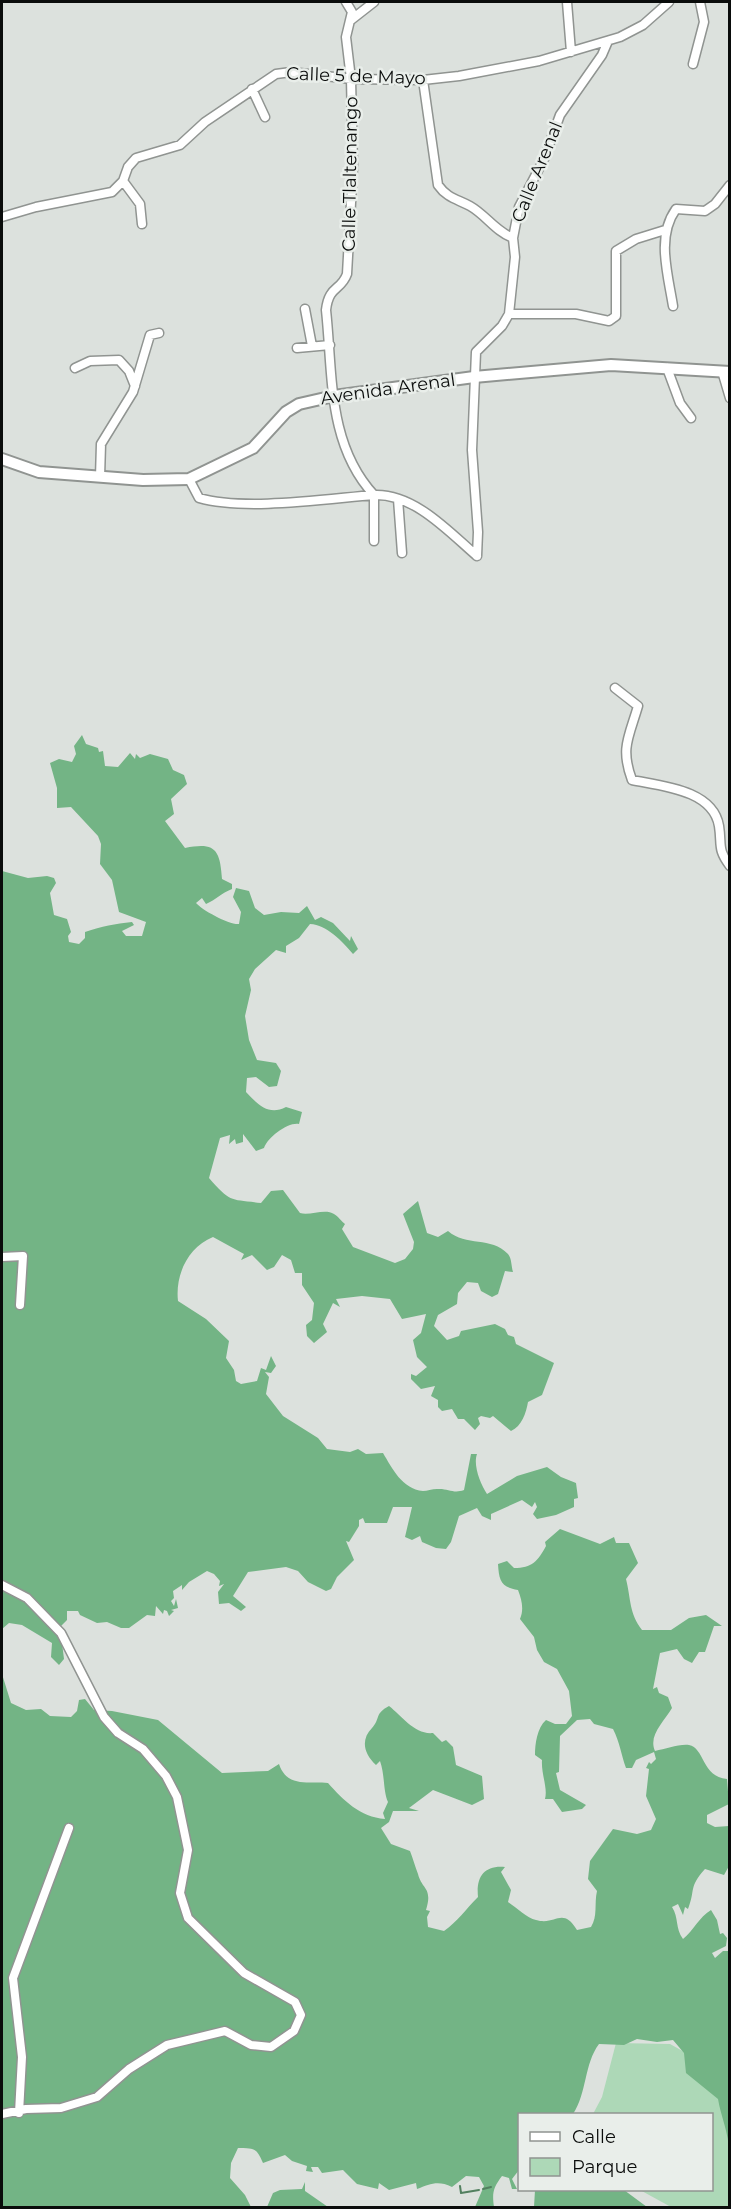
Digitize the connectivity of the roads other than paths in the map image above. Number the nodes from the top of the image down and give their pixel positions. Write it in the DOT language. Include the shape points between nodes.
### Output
graph roads {
  1 [pos="346,2"];
  2 [pos="374,2"];
  3 [pos="567,2"];
  4 [pos="669,2"];
  5 [pos="700,2"];
  6 [pos="351,20"];
  7 [pos="608,41"];
  8 [pos="571,52"];
  9 [pos="693,64"];
  10 [pos="351,79"];
  11 [pos="423,80"];
  12 [pos="252,89"];
  13 [pos="265,117"];
  14 [pos="123,181"];
  15 [pos="729,185"];
  16 [pos="2,217"];
  17 [pos="142,224"];
  18 [pos="665,230"];
  19 [pos="513,238"];
  20 [pos="674,306"];
  21 [pos="305,309"];
  22 [pos="509,314"];
  23 [pos="159,333"];
  24 [pos="330,345"];
  25 [pos="312,346"];
  26 [pos="297,348"];
  27 [pos="75,368"];
  28 [pos="668,368"];
  29 [pos="726,372"];
  30 [pos="474,377"];
  31 [pos="135,387"];
  32 [pos="334,396"];
  33 [pos="729,398"];
  34 [pos="691,418"];
  35 [pos="2,459"];
  36 [pos="100,477"];
  37 [pos="189,479"];
  38 [pos="374,495"];
  39 [pos="398,499"];
  40 [pos="374,541"];
  41 [pos="402,553"];
  42 [pos="615,688"];
  43 [pos="729,866"];
  44 [pos="2,1257"];
  45 [pos="20,1305"];
  46 [pos="2,1585"];
  47 [pos="69,1828"];
  48 [pos="19,2113"];
  49 [pos="2,2114"];
  1 -- 6 [label="street, Calle Tlaltenango" via="352,12"];
  2 -- 6 [label="street"];
  3 -- 8 [label="street"];
  4 -- 7 [label="street, Calle 5 de Mayo" via="643,25"];
  5 -- 9 [label="street" via="704,22"];
  6 -- 10 [label="street, Calle Tlaltenango" via="346,37"];
  7 -- 8 [label="street, Calle 5 de Mayo"];
  7 -- 19 [label="street, Calle Arenal" via="602,56 560,115 544,159 519,207"];
  8 -- 11 [label="street, Calle 5 de Mayo"];
  10 -- 11 [label="street, Calle 5 de Mayo"];
  10 -- 12 [label="street, Calle 5 de Mayo" via="283,72"];
  10 -- 24 [label="street, Calle Tlaltenango" via="351,238 345,279 327,301"];
  11 -- 19 [label="street" via="438,185 444,194 470,206 501,233"];
  12 -- 13 [label="street"];
  12 -- 14 [label="street, Calle 5 de Mayo" via="180,145 136,158"];
  14 -- 16 [label="street, Calle 5 de Mayo" via="112,192"];
  14 -- 17 [label="street" via="140,204"];
  15 -- 18 [label="street" via="705,211 676,209"];
  18 -- 20 [label="street" via="664,250"];
  18 -- 22 [label="street" via="636,239 616,251 616,316 609,321 576,314"];
  19 -- 22 [label="street, Calle Arenal"];
  21 -- 25 [label="street"];
  22 -- 30 [label="street" via="476,352"];
  23 -- 31 [label="street" via="150,335"];
  24 -- 25 [label="street"];
  24 -- 32 [label="street, Calle Tlaltenango"];
  25 -- 26 [label="street"];
  27 -- 31 [label="street" via="90,361 119,360"];
  28 -- 29 [label="street, Avenida Arenal"];
  28 -- 30 [label="street, Avenida Arenal" via="610,365"];
  28 -- 34 [label="street" via="680,404"];
  29 -- 33 [label="street"];
  30 -- 32 [label="street, Avenida Arenal"];
  30 -- 39 [label="street" via="472,450 477,556 451,532"];
  31 -- 36 [label="street" via="101,444"];
  32 -- 37 [label="street, Avenida Arenal" via="299,404 286,412 253,448"];
  32 -- 38 [label="street, Calle Tlaltenango" via="344,449"];
  35 -- 36 [label="street, Avenida Arenal" via="39,472"];
  36 -- 37 [label="street, Avenida Arenal"];
  37 -- 38 [label="street" via="199,498 217,503 316,501"];
  38 -- 39 [label="street" via="388,494"];
  38 -- 40 [label="street"];
  39 -- 41 [label="street"];
  42 -- 43 [label="street" via="638,705 624,759 632,780 681,790 708,803 719,824 720,853"];
  44 -- 45 [label="street" via="23,1256"];
  46 -- 48 [label="street" via="27,1598 61,1633 104,1717 118,1733 143,1749 166,1776 177,1797 188,1850 180,1893 188,1918 244,1973 296,2002 301,2015 294,2031 271,2047 251,2045 225,2031 167,2045 129,2069 97,2097 61,2108 26,2109"];
  47 -- 48 [label="street" via="13,1978 22,2057"];
  48 -- 49 [label="street"];
}
